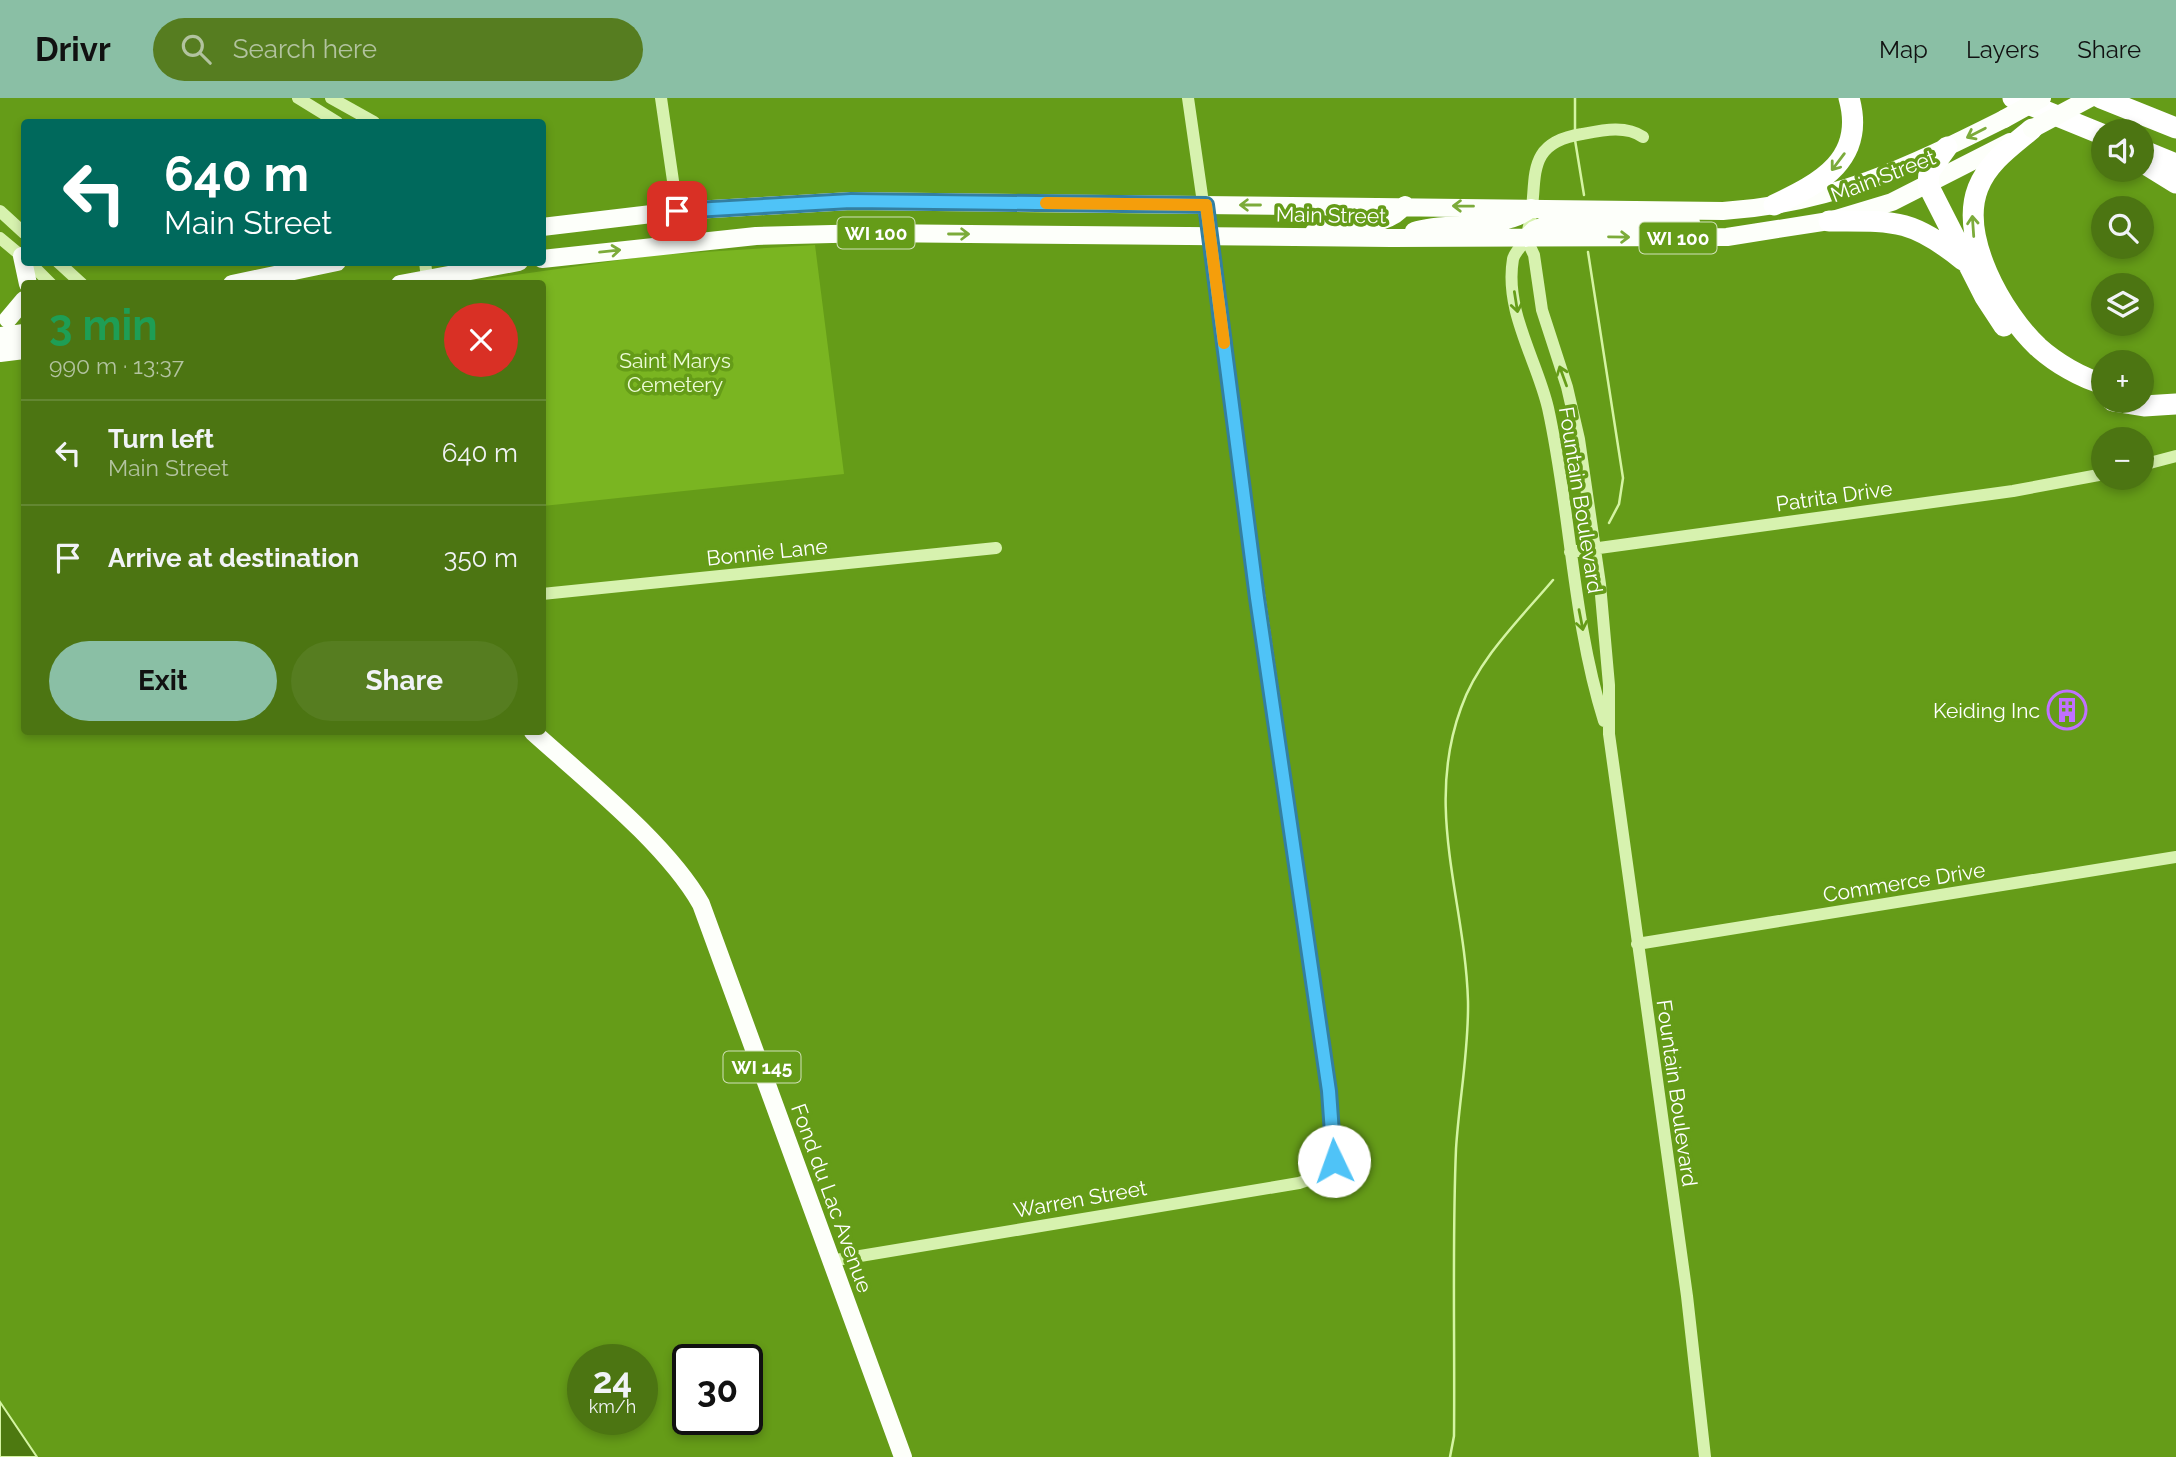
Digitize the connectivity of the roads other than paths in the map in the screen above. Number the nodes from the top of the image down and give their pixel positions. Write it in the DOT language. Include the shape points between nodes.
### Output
graph roads {
  1 [pos="331,98"];
  2 [pos="661,98"];
  3 [pos="1188,98"];
  4 [pos="1849,98"];
  5 [pos="2013,98"];
  6 [pos="2042,98"];
  7 [pos="2090,98"];
  8 [pos="300,99"];
  9 [pos="2110,101"];
  10 [pos="332,119"];
  11 [pos="369,119"];
  12 [pos="2176,128"];
  13 [pos="2032,129"];
  14 [pos="2091,131"];
  15 [pos="1643,137"];
  16 [pos="1947,147"];
  17 [pos="2154,155"];
  18 [pos="2176,164"];
  19 [pos="2154,169"];
  20 [pos="2176,183"];
  21 [pos="1928,185"];
  22 [pos="921,202"];
  23 [pos="1206,205"];
  24 [pos="1405,205"];
  25 [pos="1766,207"];
  26 [pos="1531,208"];
  27 [pos="0,211"];
  28 [pos="677,211"];
  29 [pos="1829,221"];
  30 [pos="546,227"];
  31 [pos="21,230"];
  32 [pos="920,234"];
  33 [pos="1210,236"];
  34 [pos="1297,237"];
  35 [pos="0,238"];
  36 [pos="1391,238"];
  37 [pos="1526,238"];
  38 [pos="682,243"];
  39 [pos="21,256"];
  40 [pos="546,259"];
  41 [pos="32,266"];
  42 [pos="62,266"];
  43 [pos="320,266"];
  44 [pos="330,266"];
  45 [pos="471,266"];
  46 [pos="1970,266"];
  47 [pos="447,268"];
  48 [pos="426,270"];
  49 [pos="47,280"];
  50 [pos="78,280"];
  51 [pos="251,280"];
  52 [pos="297,280"];
  53 [pos="407,280"];
  54 [pos="21,304"];
  55 [pos="11,319"];
  56 [pos="21,333"];
  57 [pos="0,336"];
  58 [pos="21,350"];
  59 [pos="0,353"];
  60 [pos="2091,378"];
  61 [pos="2176,390"];
  62 [pos="2091,392"];
  63 [pos="2154,392"];
  64 [pos="2176,404"];
  65 [pos="2154,405"];
  66 [pos="2176,456"];
  67 [pos="2154,462"];
  68 [pos="2091,476"];
  69 [pos="996,548"];
  70 [pos="1595,549"];
  71 [pos="1570,552"];
  72 [pos="546,594"];
  73 [pos="1609,734"];
  74 [pos="536,735"];
  75 [pos="2176,857"];
  76 [pos="1637,944"];
  77 [pos="830,1261"];
  78 [pos="903,1457"];
  79 [pos="1705,1457"];
  1 -- 11 [label="street"];
  2 -- 28 [label="street"];
  3 -- 23 [label="street"];
  4 -- 25 [label="highway, WI 100, one-way" via="1853,123 1845,154 1815,186"];
  5 -- 14 [label="highway"];
  6 -- 16 [label="main road, Main Street / WI 100, one-way, bridge"];
  7 -- 13 [label="main road, Main Street / WI 100, bridge"];
  8 -- 10 [label="street"];
  9 -- 12 [label="highway"];
  13 -- 21 [label="main road, Main Street / WI 100"];
  60 -- 13 [label="highway, one-way" via="2064,366 2023,330 1990,277 1973,235 1973,208 1981,181 2000,155"];
  15 -- 26 [label="street" via="1631,129 1586,133 1563,137 1545,148"];
  16 -- 21 [label="highway" via="1930,172"];
  16 -- 25 [label="main road, Main Street / WI 100" via="1838,193"];
  17 -- 18 [label="highway"];
  19 -- 20 [label="highway"];
  21 -- 29 [label="main road, Main Street / WI 100" via="1892,202"];
  21 -- 46 [label="highway"];
  22 -- 23 [label="main road, Main Street / WI 100"];
  22 -- 28 [label="main road, Main Street / WI 100" via="851,201"];
  22 -- 32 [label="main road"];
  24 -- 23 [label="main road, Main Street / WI 100, one-way"];
  23 -- 33 [label="street"];
  26 -- 24 [label="main road, Main Street / WI 100, one-way"];
  24 -- 34 [label="main road" via="1389,219 1329,226"];
  25 -- 26 [label="main road, Main Street / WI 100"];
  25 -- 37 [label="main road" via="1725,221 1548,224"];
  26 -- 36 [label="main road" via="1511,221 1454,223"];
  26 -- 37 [label="street"];
  27 -- 31 [label="street"];
  28 -- 30 [label="main road, Main Street / WI 100"];
  28 -- 38 [label="street"];
  37 -- 29 [label="main road, Main Street / WI 100, one-way" via="1727,237"];
  29 -- 46 [label="highway" via="1891,221 1914,227"];
  32 -- 33 [label="main road, Main Street / WI 100, one-way"];
  32 -- 38 [label="main road, Main Street / WI 100" via="756,236"];
  33 -- 34 [label="main road, Main Street / WI 100"];
  33 -- 77 [label="street, Warren Street" via="1329,1091 1332,1165 1323,1175 1299,1183"];
  34 -- 36 [label="main road, Main Street / WI 100"];
  35 -- 39 [label="street"];
  36 -- 37 [label="main road, Main Street / WI 100"];
  70 -- 37 [label="street, Fountain Boulevard, one-way" via="1575,418"];
  37 -- 71 [label="street, Fountain Boulevard, one-way" via="1513,258 1514,299 1548,405"];
  40 -- 38 [label="main road, Main Street / WI 100, one-way"];
  41 -- 49 [label="street"];
  42 -- 50 [label="street"];
  43 -- 51 [label="main road"];
  44 -- 52 [label="main road"];
  45 -- 47 [label="main road"];
  46 -- 62 [label="highway" via="1999,321 2026,351 2066,381"];
  47 -- 48 [label="main road"];
  48 -- 53 [label="main road"];
  54 -- 55 [label="main road"];
  56 -- 57 [label="main road"];
  58 -- 59 [label="main road"];
  61 -- 63 [label="highway"];
  64 -- 65 [label="highway"];
  66 -- 67 [label="street"];
  68 -- 70 [label="street, Patrita Drive"];
  69 -- 72 [label="street, Bonnie Lane"];
  70 -- 71 [label="street, Patrita Drive"];
  70 -- 73 [label="street, Fountain Boulevard" via="1609,685"];
  71 -- 73 [label="street, Fountain Boulevard, one-way" via="1594,689"];
  73 -- 76 [label="street, Fountain Boulevard"];
  74 -- 77 [label="main road, Fond du Lac Avenue / WI 145" via="651,843 696,896"];
  75 -- 76 [label="street, Commerce Drive"];
  76 -- 79 [label="street, Fountain Boulevard"];
  77 -- 78 [label="main road, Fond du Lac Avenue / WI 145"];
}
